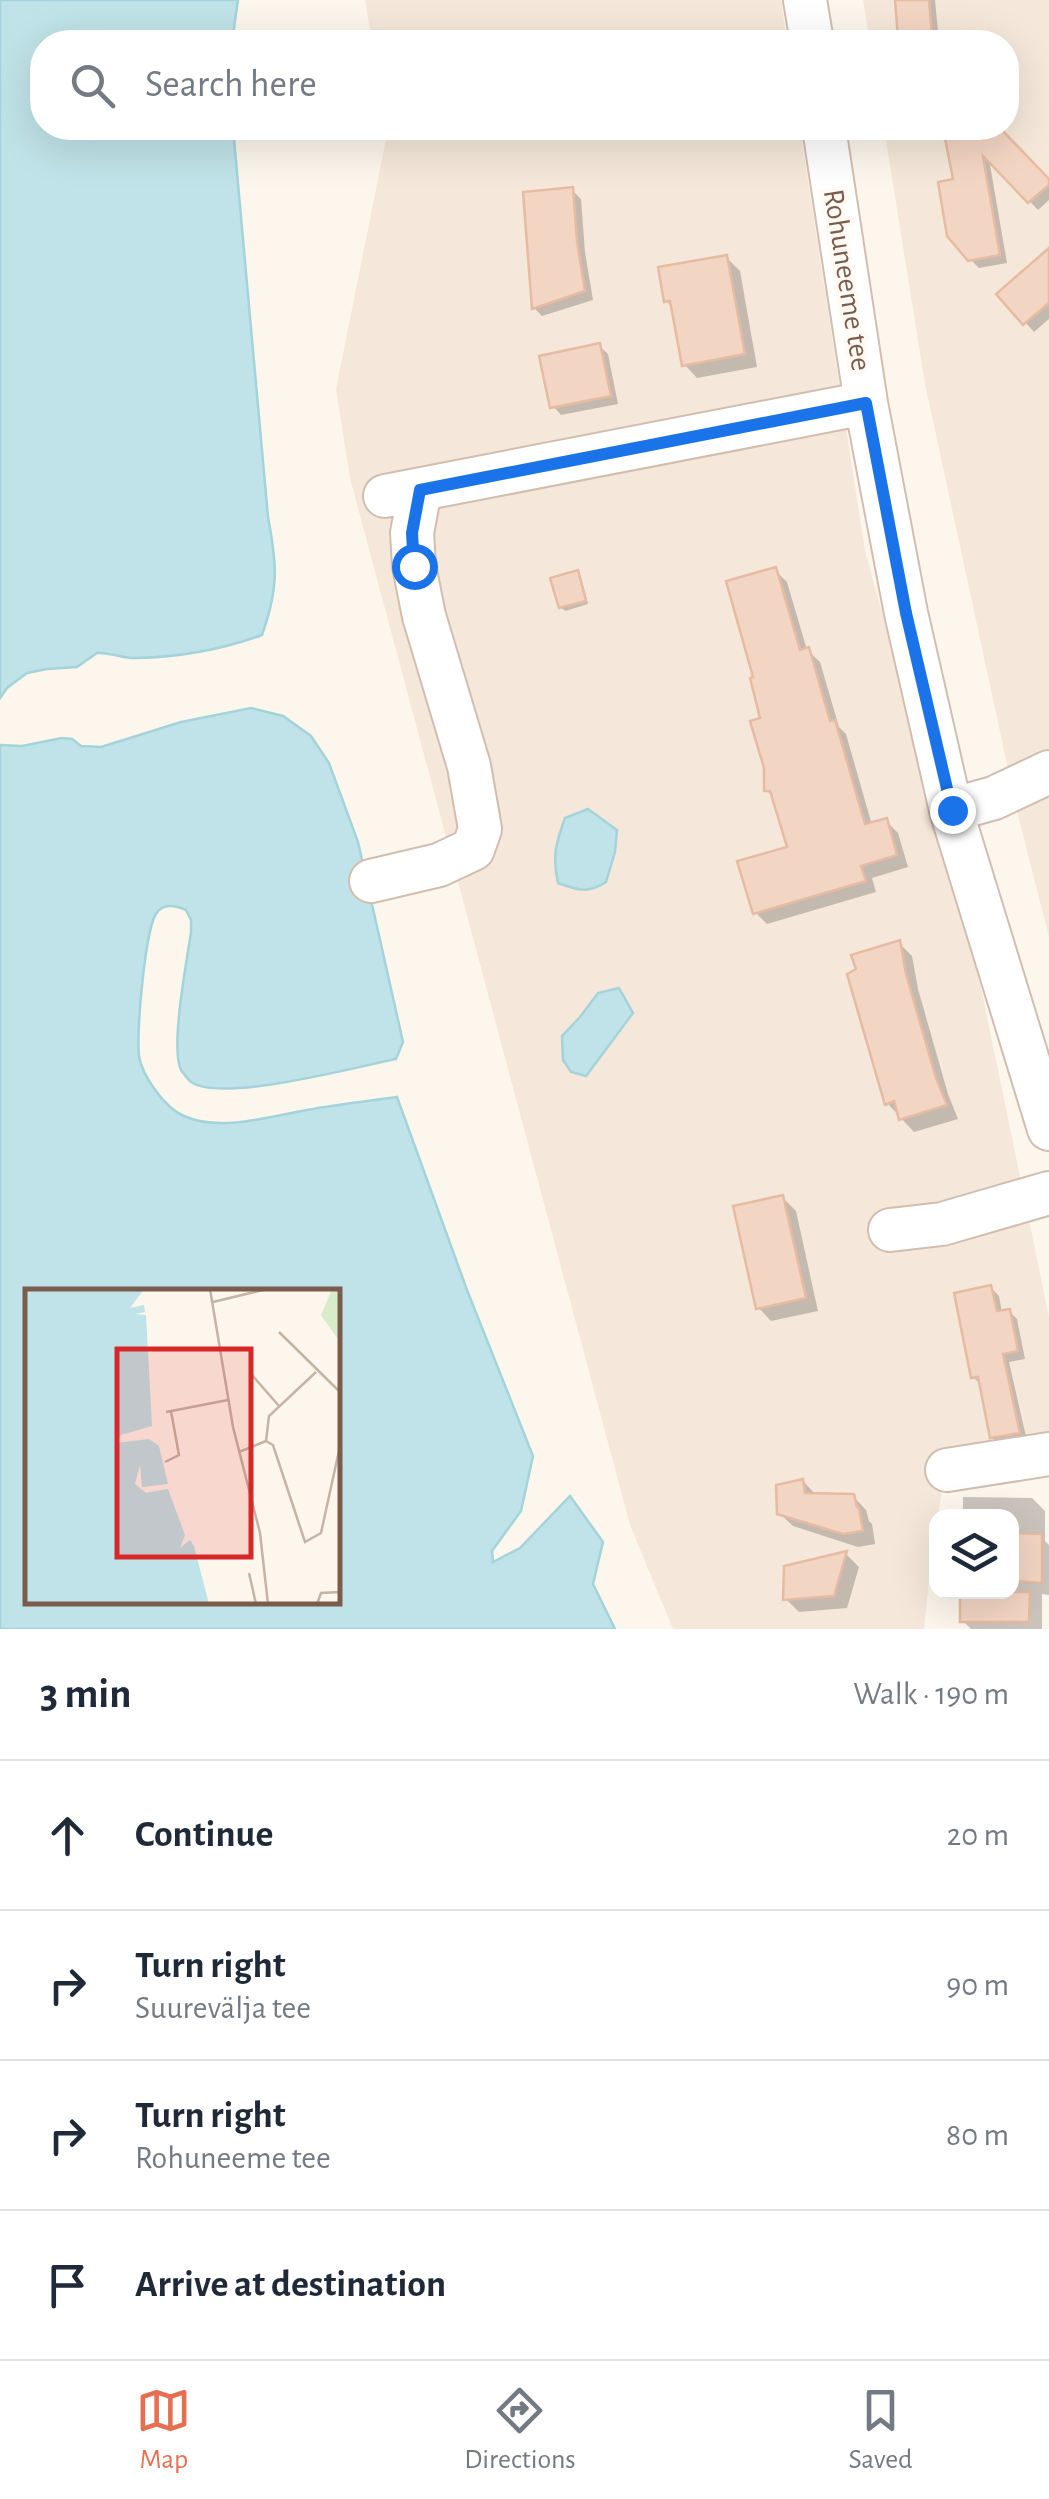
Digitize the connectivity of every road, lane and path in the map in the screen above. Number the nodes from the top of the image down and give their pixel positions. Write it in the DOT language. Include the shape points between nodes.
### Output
graph roads {
  1 [pos="805,0"];
  2 [pos="810,30"];
  3 [pos="826,140"];
  4 [pos="866,403"];
  5 [pos="1049,772"];
  6 [pos="952,810"];
  7 [pos="371,881"];
  8 [pos="1049,1129"];
  9 [pos="1049,1193"];
  10 [pos="890,1230"];
  11 [pos="1049,1454"];
  12 [pos="947,1470"];
  1 -- 2 [label="street"];
  3 -- 4 [label="street, Rohuneeme tee"];
  4 -- 6 [label="street, Rohuneeme tee"];
  4 -- 7 [label="street" via="402,493 424,616 469,766 480,828 473,849 439,865"];
  5 -- 6 [label="street"];
  6 -- 8 [label="street, Rohuneeme tee"];
  9 -- 10 [label="street" via="942,1224"];
  11 -- 12 [label="street"];
}
